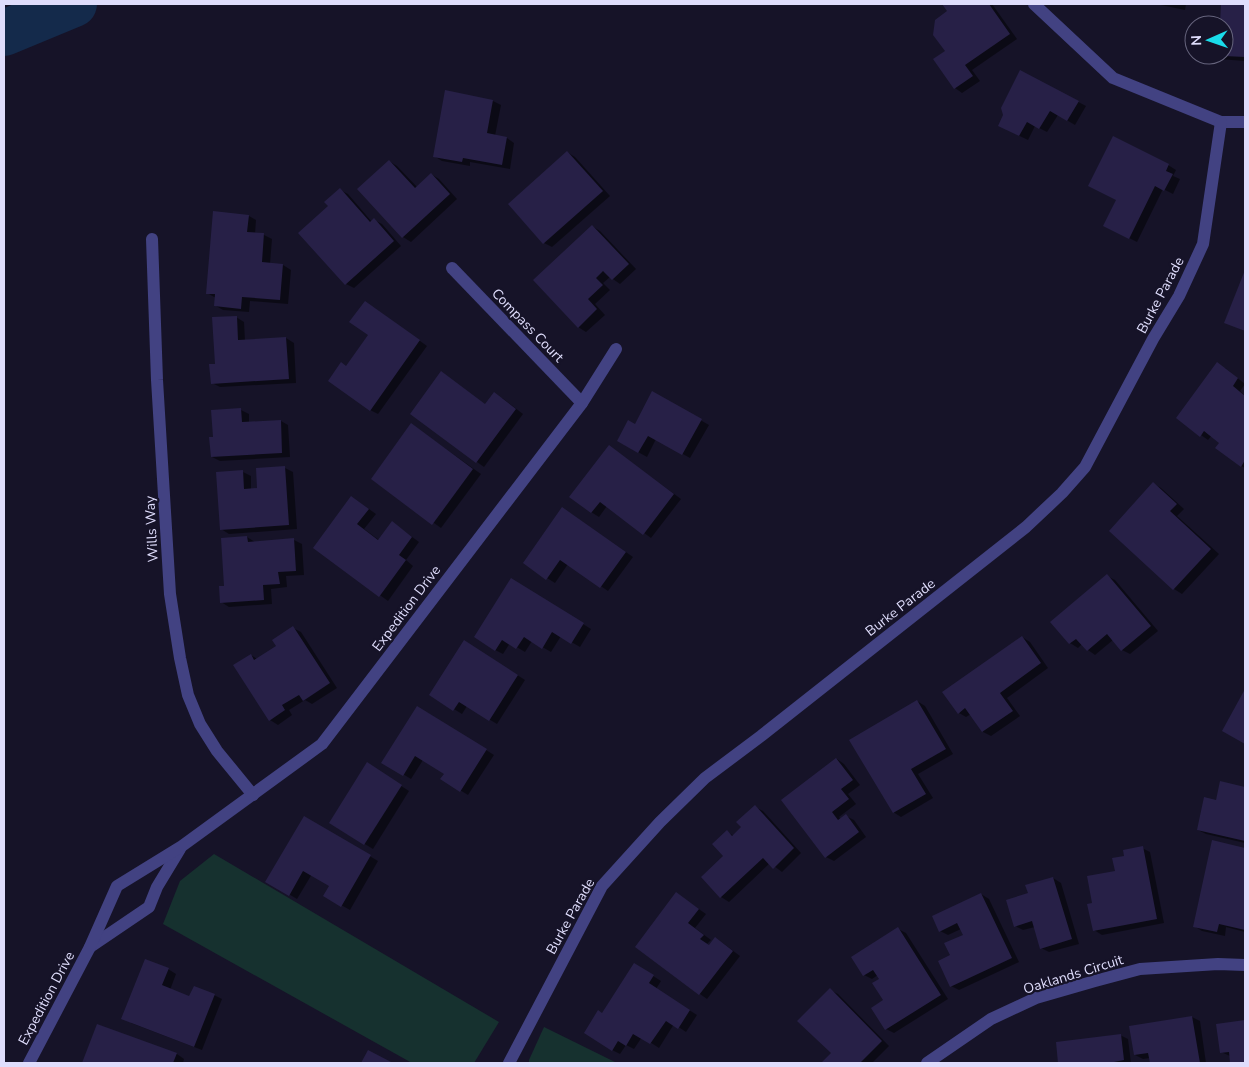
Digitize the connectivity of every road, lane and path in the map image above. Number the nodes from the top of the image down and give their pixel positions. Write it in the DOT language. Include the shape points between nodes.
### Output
graph roads {
  1 [pos="1034,4"];
  2 [pos="1221,122"];
  3 [pos="1245,122"];
  4 [pos="152,239"];
  5 [pos="452,268"];
  6 [pos="616,349"];
  7 [pos="582,403"];
  8 [pos="253,795"];
  9 [pos="182,846"];
  10 [pos="90,947"];
  11 [pos="1245,965"];
  12 [pos="29,1063"];
  13 [pos="509,1063"];
  14 [pos="927,1063"];
  1 -- 2 [label="street" via="1113,78"];
  2 -- 3 [label="street"];
  2 -- 13 [label="street, Burke Parade" via="1203,244 1179,296 1085,467 1062,494 1026,527 705,778 660,822 602,886"];
  4 -- 8 [label="street, Wills Way" via="170,594 180,658 188,695 200,724 217,751"];
  5 -- 7 [label="street, Compass Court"];
  6 -- 7 [label="street, Expedition Drive"];
  7 -- 8 [label="street, Expedition Drive" via="322,744"];
  8 -- 9 [label="street, Expedition Drive"];
  9 -- 10 [label="street, Expedition Drive" via="149,908"];
  9 -- 10 [label="street, Expedition Drive" via="117,886"];
  10 -- 12 [label="street, Expedition Drive"];
  11 -- 14 [label="street, Oaklands Circuit" via="1140,970 1095,980 1045,996 991,1019"];
}
